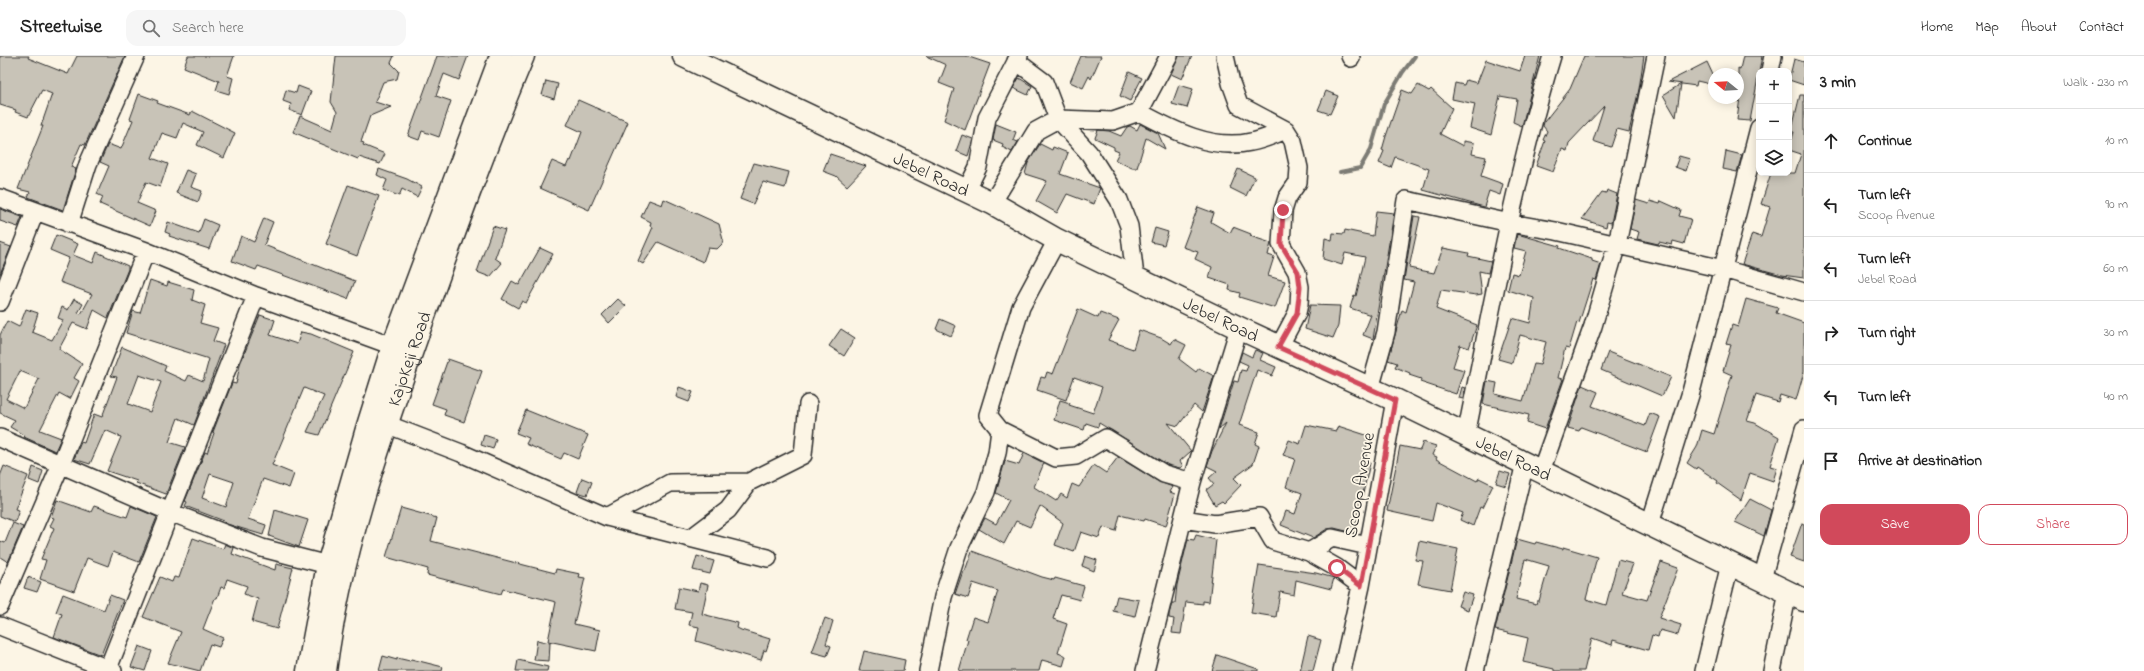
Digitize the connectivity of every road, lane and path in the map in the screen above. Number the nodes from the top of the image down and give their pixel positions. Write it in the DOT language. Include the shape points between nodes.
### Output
graph roads {
  1 [pos="136,56"];
  2 [pos="500,56"];
  3 [pos="523,56"];
  4 [pos="684,56"];
  5 [pos="1169,56"];
  6 [pos="1226,56"];
  7 [pos="1552,56"];
  8 [pos="1656,56"];
  9 [pos="1773,56"];
  10 [pos="1017,59"];
  11 [pos="1771,68"];
  12 [pos="1139,112"];
  13 [pos="1058,119"];
  14 [pos="1286,130"];
  15 [pos="1756,140"];
  16 [pos="966,191"];
  17 [pos="0,198"];
  18 [pos="992,202"];
  19 [pos="35,212"];
  20 [pos="1510,223"];
  21 [pos="69,224"];
  22 [pos="1057,240"];
  23 [pos="1617,244"];
  24 [pos="146,252"];
  25 [pos="1724,269"];
  26 [pos="1135,278"];
  27 [pos="1804,292"];
  28 [pos="256,296"];
  29 [pos="0,302"];
  30 [pos="1238,328"];
  31 [pos="393,346"];
  32 [pos="1278,347"];
  33 [pos="1370,389"];
  34 [pos="1395,400"];
  35 [pos="808,404"];
  36 [pos="386,424"];
  37 [pos="1804,429"];
  38 [pos="1000,430"];
  39 [pos="1466,435"];
  40 [pos="0,438"];
  41 [pos="61,464"];
  42 [pos="1533,467"];
  43 [pos="749,482"];
  44 [pos="1192,482"];
  45 [pos="170,512"];
  46 [pos="607,517"];
  47 [pos="1183,519"];
  48 [pos="1650,524"];
  49 [pos="691,538"];
  50 [pos="1368,546"];
  51 [pos="1309,552"];
  52 [pos="768,558"];
  53 [pos="1730,564"];
  54 [pos="328,565"];
  55 [pos="1762,579"];
  56 [pos="1361,586"];
  57 [pos="1796,596"];
  58 [pos="0,606"];
  59 [pos="0,626"];
  60 [pos="109,670"];
  61 [pos="308,671"];
  62 [pos="325,671"];
  63 [pos="928,671"];
  64 [pos="1145,671"];
  65 [pos="1342,671"];
  66 [pos="1475,671"];
  67 [pos="1704,671"];
  68 [pos="1772,671"];
  1 -- 21 [label="street" via="88,164"];
  2 -- 31 [label="main road, KajoKeji Road"];
  3 -- 36 [label="main road, KajoKeji Road" via="475,174"];
  4 -- 16 [label="main road, Jebel Road"];
  5 -- 12 [label="street"];
  6 -- 14 [label="street" via="1231,83 1239,105"];
  7 -- 20 [label="street" via="1541,90"];
  8 -- 23 [label="street"];
  9 -- 11 [label="street"];
  10 -- 13 [label="street" via="1044,82"];
  10 -- 16 [label="street" via="987,118 978,167"];
  12 -- 13 [label="street" via="1113,121"];
  12 -- 14 [label="street" via="1197,140 1251,142"];
  13 -- 18 [label="street" via="1036,131"];
  13 -- 26 [label="street" via="1089,153 1118,200 1129,226"];
  14 -- 32 [label="street" via="1293,141 1300,178 1287,198 1283,210 1281,244 1298,272 1300,287 1297,313"];
  15 -- 25 [label="street"];
  16 -- 18 [label="main road, Jebel Road"];
  17 -- 19 [label="street"];
  18 -- 22 [label="main road, Jebel Road"];
  19 -- 21 [label="street"];
  19 -- 29 [label="street"];
  20 -- 23 [label="street"];
  20 -- 33 [label="street" via="1406,200 1386,332"];
  20 -- 39 [label="street"];
  21 -- 24 [label="street"];
  22 -- 26 [label="main road, Jebel Road"];
  22 -- 38 [label="street" via="1021,307 1002,367 988,415"];
  23 -- 25 [label="street"];
  23 -- 42 [label="street" via="1593,326"];
  24 -- 28 [label="street"];
  24 -- 41 [label="street"];
  25 -- 27 [label="street"];
  25 -- 48 [label="street" via="1691,392"];
  26 -- 30 [label="main road, Jebel Road"];
  28 -- 31 [label="street"];
  28 -- 45 [label="street"];
  30 -- 32 [label="main road, Jebel Road"];
  30 -- 44 [label="street"];
  31 -- 54 [label="main road, KajoKeji Road" via="349,486"];
  32 -- 33 [label="main road, Jebel Road"];
  33 -- 34 [label="main road, Jebel Road"];
  34 -- 39 [label="main road, Jebel Road"];
  34 -- 50 [label="street, Scoop Avenue"];
  35 -- 43 [label="street" via="803,455"];
  36 -- 46 [label="street" via="461,453"];
  36 -- 62 [label="main road, KajoKeji Road" via="360,505"];
  37 -- 55 [label="street"];
  38 -- 44 [label="street" via="1056,458 1076,456 1106,438 1164,474"];
  38 -- 63 [label="street" via="997,453 986,492 959,548 943,597"];
  39 -- 42 [label="main road, Jebel Road"];
  40 -- 41 [label="street"];
  41 -- 45 [label="street"];
  41 -- 58 [label="street"];
  42 -- 48 [label="main road, Jebel Road"];
  42 -- 66 [label="street"];
  43 -- 46 [label="street" via="670,483"];
  43 -- 49 [label="street" via="728,510"];
  44 -- 47 [label="street"];
  45 -- 54 [label="street" via="262,548"];
  45 -- 60 [label="street"];
  46 -- 49 [label="street"];
  47 -- 51 [label="street" via="1215,524 1259,517 1273,541"];
  47 -- 64 [label="street"];
  48 -- 53 [label="main road, Jebel Road"];
  49 -- 52 [label="street"];
  50 -- 51 [label="street" via="1332,538"];
  50 -- 56 [label="street, Scoop Avenue"];
  51 -- 56 [label="street"];
  53 -- 55 [label="main road, Jebel Road"];
  53 -- 67 [label="street"];
  54 -- 61 [label="main road, KajoKeji Road"];
  55 -- 57 [label="main road, Jebel Road"];
  56 -- 65 [label="street, Scoop Avenue"];
  57 -- 68 [label="street"];
  59 -- 60 [label="street"];
}
